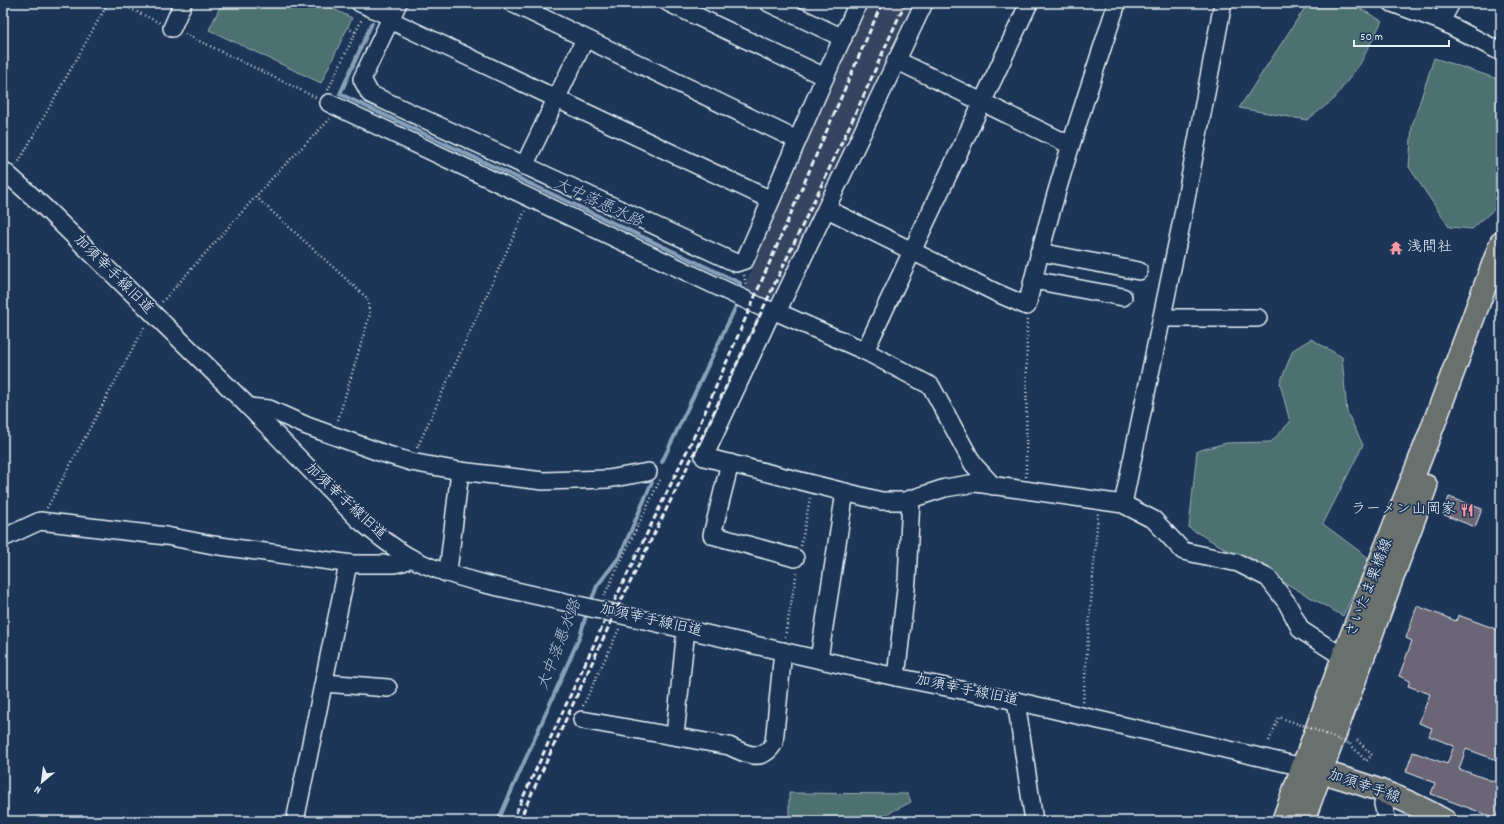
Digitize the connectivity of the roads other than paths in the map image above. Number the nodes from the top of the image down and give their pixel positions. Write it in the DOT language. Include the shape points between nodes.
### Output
graph roads {
  1 [pos="183,3"];
  2 [pos="512,3"];
  3 [pos="669,3"];
  4 [pos="769,3"];
  5 [pos="858,3"];
  6 [pos="924,3"];
  7 [pos="1029,3"];
  8 [pos="1117,3"];
  9 [pos="1223,3"];
  10 [pos="1392,3"];
  11 [pos="1451,3"];
  12 [pos="362,9"];
  13 [pos="393,13"];
  14 [pos="1441,21"];
  15 [pos="172,28"];
  16 [pos="843,38"];
  17 [pos="585,39"];
  18 [pos="1501,52"];
  19 [pos="896,60"];
  20 [pos="824,77"];
  21 [pos="556,100"];
  22 [pos="982,102"];
  23 [pos="331,104"];
  24 [pos="797,140"];
  25 [pos="1070,145"];
  26 [pos="524,166"];
  27 [pos="7,173"];
  28 [pos="771,200"];
  29 [pos="827,209"];
  30 [pos="1501,243"];
  31 [pos="912,251"];
  32 [pos="1039,252"];
  33 [pos="1139,271"];
  34 [pos="1033,280"];
  35 [pos="1501,280"];
  36 [pos="1123,297"];
  37 [pos="775,311"];
  38 [pos="1162,318"];
  39 [pos="1258,318"];
  40 [pos="865,351"];
  41 [pos="248,407"];
  42 [pos="730,463"];
  43 [pos="460,471"];
  44 [pos="648,472"];
  45 [pos="993,486"];
  46 [pos="846,492"];
  47 [pos="912,499"];
  48 [pos="1123,504"];
  49 [pos="3,538"];
  50 [pos="411,558"];
  51 [pos="795,558"];
  52 [pos="348,564"];
  53 [pos="446,573"];
  54 [pos="686,629"];
  55 [pos="783,651"];
  56 [pos="1343,657"];
  57 [pos="819,659"];
  58 [pos="896,677"];
  59 [pos="324,684"];
  60 [pos="388,688"];
  61 [pos="1016,701"];
  62 [pos="582,720"];
  63 [pos="675,735"];
  64 [pos="1312,770"];
  65 [pos="1387,794"];
  66 [pos="295,821"];
  67 [pos="1034,821"];
  68 [pos="1284,821"];
  69 [pos="1303,821"];
  70 [pos="1387,821"];
  71 [pos="1445,821"];
  1 -- 15 [label="street"];
  2 -- 17 [label="street"];
  3 -- 20 [label="street"];
  4 -- 16 [label="street"];
  5 -- 16 [label="street"];
  6 -- 19 [label="street"];
  7 -- 22 [label="street"];
  8 -- 25 [label="street"];
  9 -- 38 [label="street"];
  10 -- 14 [label="street"];
  11 -- 14 [label="street"];
  12 -- 13 [label="street"];
  13 -- 21 [label="street"];
  13 -- 26 [label="street" via="362,79 370,94"];
  14 -- 18 [label="street"];
  16 -- 20 [label="street"];
  17 -- 21 [label="street"];
  17 -- 24 [label="street"];
  19 -- 22 [label="street"];
  19 -- 29 [label="street"];
  20 -- 24 [label="street"];
  21 -- 26 [label="street"];
  21 -- 28 [label="street"];
  22 -- 25 [label="street"];
  22 -- 31 [label="street"];
  23 -- 37 [label="street" via="762,308"];
  24 -- 28 [label="street"];
  25 -- 32 [label="street"];
  26 -- 28 [label="street" via="736,263 745,260"];
  27 -- 41 [label="street, 加須幸手線旧道"];
  29 -- 31 [label="street"];
  29 -- 37 [label="street"];
  30 -- 56 [label="main road, さいたま栗橋線" via="1434,426"];
  31 -- 34 [label="street" via="1027,306"];
  31 -- 40 [label="street"];
  32 -- 33 [label="street"];
  32 -- 34 [label="street"];
  34 -- 36 [label="street"];
  35 -- 64 [label="main road, さいたま栗橋線"];
  37 -- 40 [label="street"];
  37 -- 42 [label="street" via="704,457"];
  38 -- 39 [label="street"];
  38 -- 48 [label="street"];
  40 -- 45 [label="street" via="932,386 974,464"];
  41 -- 43 [label="street" via="269,409 411,462"];
  41 -- 50 [label="street, 加須幸手線旧道" via="358,519"];
  42 -- 46 [label="street"];
  42 -- 51 [label="street" via="712,535"];
  43 -- 44 [label="street" via="543,481 608,479"];
  43 -- 53 [label="street"];
  45 -- 47 [label="street" via="976,484 945,488"];
  45 -- 48 [label="street"];
  46 -- 47 [label="street" via="881,501"];
  46 -- 57 [label="street"];
  47 -- 58 [label="street" via="907,580"];
  48 -- 56 [label="street" via="1154,520 1183,551 1238,563 1268,578 1287,603 1301,630"];
  49 -- 52 [label="street" via="40,521 166,536"];
  50 -- 52 [label="street" via="394,564"];
  50 -- 53 [label="street, 加須幸手線旧道"];
  52 -- 59 [label="street"];
  53 -- 54 [label="street, 加須幸手線旧道"];
  54 -- 55 [label="street, 加須幸手線旧道"];
  54 -- 63 [label="street"];
  55 -- 57 [label="street, 加須幸手線旧道"];
  55 -- 63 [label="street" via="774,743 766,754 758,756 729,746"];
  56 -- 64 [label="main road, さいたま栗橋線"];
  57 -- 58 [label="street, 加須幸手線旧道"];
  58 -- 61 [label="street, 加須幸手線旧道"];
  59 -- 60 [label="street"];
  59 -- 66 [label="street"];
  61 -- 64 [label="street, 加須幸手線旧道"];
  61 -- 67 [label="street"];
  62 -- 63 [label="street"];
  64 -- 65 [label="main road, 加須幸手線"];
  64 -- 68 [label="main road, さいたま栗橋線"];
  64 -- 69 [label="main road, さいたま栗橋線"];
  65 -- 70 [label="street" via="1383,804"];
  65 -- 71 [label="main road, 加須幸手線"];
}
